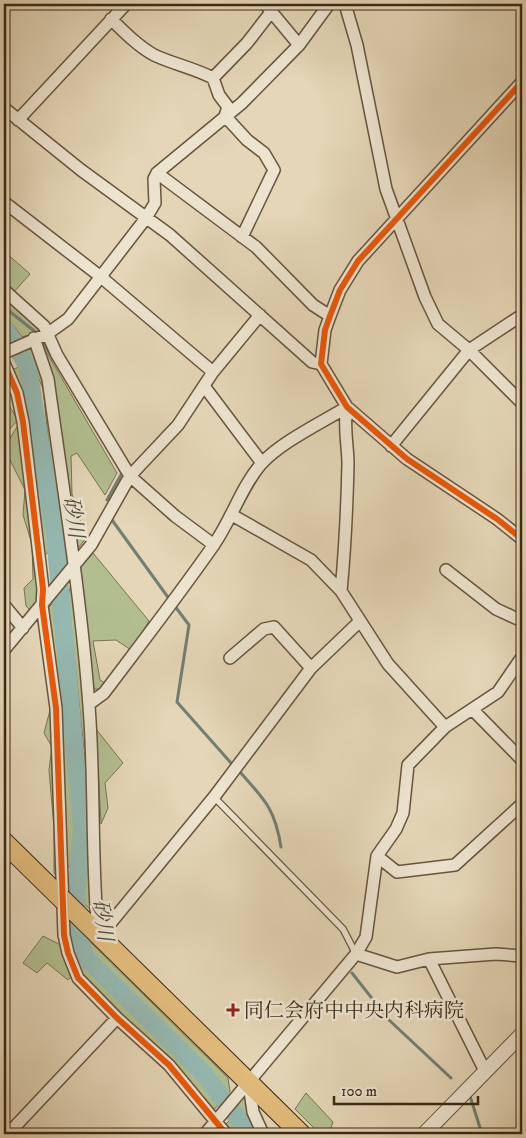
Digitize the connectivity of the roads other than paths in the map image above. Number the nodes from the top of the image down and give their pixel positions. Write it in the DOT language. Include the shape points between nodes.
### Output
graph roads {
  1 [pos="126,4"];
  2 [pos="329,4"];
  3 [pos="345,4"];
  4 [pos="268,8"];
  5 [pos="111,19"];
  6 [pos="299,45"];
  7 [pos="213,78"];
  8 [pos="522,82"];
  9 [pos="4,108"];
  10 [pos="225,116"];
  11 [pos="18,120"];
  12 [pos="157,173"];
  13 [pos="4,202"];
  14 [pos="146,218"];
  15 [pos="395,220"];
  16 [pos="242,237"];
  17 [pos="101,277"];
  18 [pos="4,290"];
  19 [pos="260,315"];
  20 [pos="522,315"];
  21 [pos="330,316"];
  22 [pos="47,334"];
  23 [pos="34,338"];
  24 [pos="469,350"];
  25 [pos="4,353"];
  26 [pos="4,363"];
  27 [pos="321,364"];
  28 [pos="213,372"];
  29 [pos="204,386"];
  30 [pos="522,403"];
  31 [pos="347,407"];
  32 [pos="391,446"];
  33 [pos="262,463"];
  34 [pos="130,476"];
  35 [pos="232,515"];
  36 [pos="522,539"];
  37 [pos="214,545"];
  38 [pos="73,567"];
  39 [pos="446,570"];
  40 [pos="341,591"];
  41 [pos="4,605"];
  42 [pos="42,605"];
  43 [pos="522,621"];
  44 [pos="359,622"];
  45 [pos="23,628"];
  46 [pos="4,650"];
  47 [pos="522,657"];
  48 [pos="230,658"];
  49 [pos="311,668"];
  50 [pos="89,704"];
  51 [pos="473,710"];
  52 [pos="445,727"];
  53 [pos="522,760"];
  54 [pos="214,797"];
  55 [pos="522,804"];
  56 [pos="6,851"];
  57 [pos="377,856"];
  58 [pos="65,901"];
  59 [pos="94,931"];
  60 [pos="356,954"];
  61 [pos="522,956"];
  62 [pos="429,959"];
  63 [pos="117,1018"];
  64 [pos="522,1034"];
  65 [pos="485,1071"];
  66 [pos="244,1087"];
  67 [pos="216,1120"];
  68 [pos="8,1134"];
  69 [pos="205,1134"];
  70 [pos="226,1134"];
  71 [pos="263,1134"];
  72 [pos="301,1134"];
  73 [pos="424,1134"];
  1 -- 5 [label="street"];
  2 -- 6 [label="street"];
  3 -- 15 [label="street"];
  4 -- 6 [label="street"];
  4 -- 7 [label="street" via="247,43"];
  5 -- 7 [label="street" via="153,54"];
  5 -- 11 [label="street"];
  6 -- 10 [label="street"];
  7 -- 10 [label="street" via="228,107"];
  8 -- 15 [label="street"];
  9 -- 11 [label="street"];
  10 -- 12 [label="street"];
  10 -- 16 [label="street" via="247,140 264,152 274,170"];
  11 -- 14 [label="street"];
  12 -- 14 [label="street" via="154,179 155,203"];
  12 -- 16 [label="street"];
  13 -- 17 [label="street"];
  14 -- 17 [label="street"];
  14 -- 19 [label="street"];
  15 -- 21 [label="street" via="358,261 340,290"];
  15 -- 24 [label="street" via="438,324"];
  16 -- 21 [label="street" via="313,305"];
  17 -- 22 [label="street" via="68,319"];
  17 -- 28 [label="street"];
  18 -- 22 [label="street" via="44,326"];
  19 -- 27 [label="street" via="312,362"];
  19 -- 28 [label="street"];
  20 -- 24 [label="street"];
  21 -- 27 [label="street"];
  22 -- 23 [label="street"];
  22 -- 34 [label="street"];
  23 -- 25 [label="street"];
  23 -- 38 [label="street" via="48,379"];
  24 -- 30 [label="street"];
  24 -- 32 [label="street"];
  26 -- 42 [label="street" via="17,394 23,422 43,588"];
  27 -- 31 [label="street"];
  28 -- 29 [label="street"];
  29 -- 33 [label="street"];
  29 -- 34 [label="street" via="178,425"];
  31 -- 32 [label="street"];
  31 -- 33 [label="street"];
  31 -- 40 [label="street" via="344,421 348,445 347,526"];
  32 -- 36 [label="street"];
  33 -- 35 [label="street" via="241,492"];
  34 -- 37 [label="street"];
  34 -- 38 [label="street" via="91,545"];
  35 -- 37 [label="street"];
  35 -- 40 [label="street" via="311,560"];
  37 -- 50 [label="street" via="104,693"];
  38 -- 42 [label="street"];
  38 -- 50 [label="street"];
  39 -- 43 [label="street" via="496,609"];
  40 -- 44 [label="street"];
  41 -- 45 [label="street"];
  42 -- 45 [label="street"];
  42 -- 58 [label="street" via="56,708"];
  44 -- 49 [label="street"];
  44 -- 52 [label="street" via="388,664"];
  45 -- 46 [label="street"];
  47 -- 51 [label="street" via="498,692"];
  48 -- 49 [label="street" via="264,629 274,626"];
  49 -- 54 [label="street"];
  50 -- 59 [label="street" via="93,768"];
  51 -- 52 [label="street"];
  51 -- 53 [label="street"];
  52 -- 57 [label="street" via="408,765 403,813"];
  54 -- 59 [label="street" via="109,926"];
  54 -- 60 [label="lane" via="343,929"];
  55 -- 57 [label="street" via="455,865 397,872"];
  56 -- 58 [label="highway"];
  57 -- 60 [label="street" via="366,937"];
  58 -- 59 [label="highway"];
  58 -- 63 [label="street" via="64,935 78,978"];
  59 -- 66 [label="highway"];
  60 -- 62 [label="street" via="397,967"];
  60 -- 66 [label="street"];
  61 -- 62 [label="street" via="496,954"];
  62 -- 65 [label="street"];
  63 -- 67 [label="street" via="169,1065"];
  63 -- 68 [label="street"];
  64 -- 65 [label="street"];
  65 -- 73 [label="street"];
  66 -- 67 [label="street"];
  66 -- 71 [label="street"];
  66 -- 72 [label="highway"];
  67 -- 69 [label="street"];
  67 -- 70 [label="street"];
}
